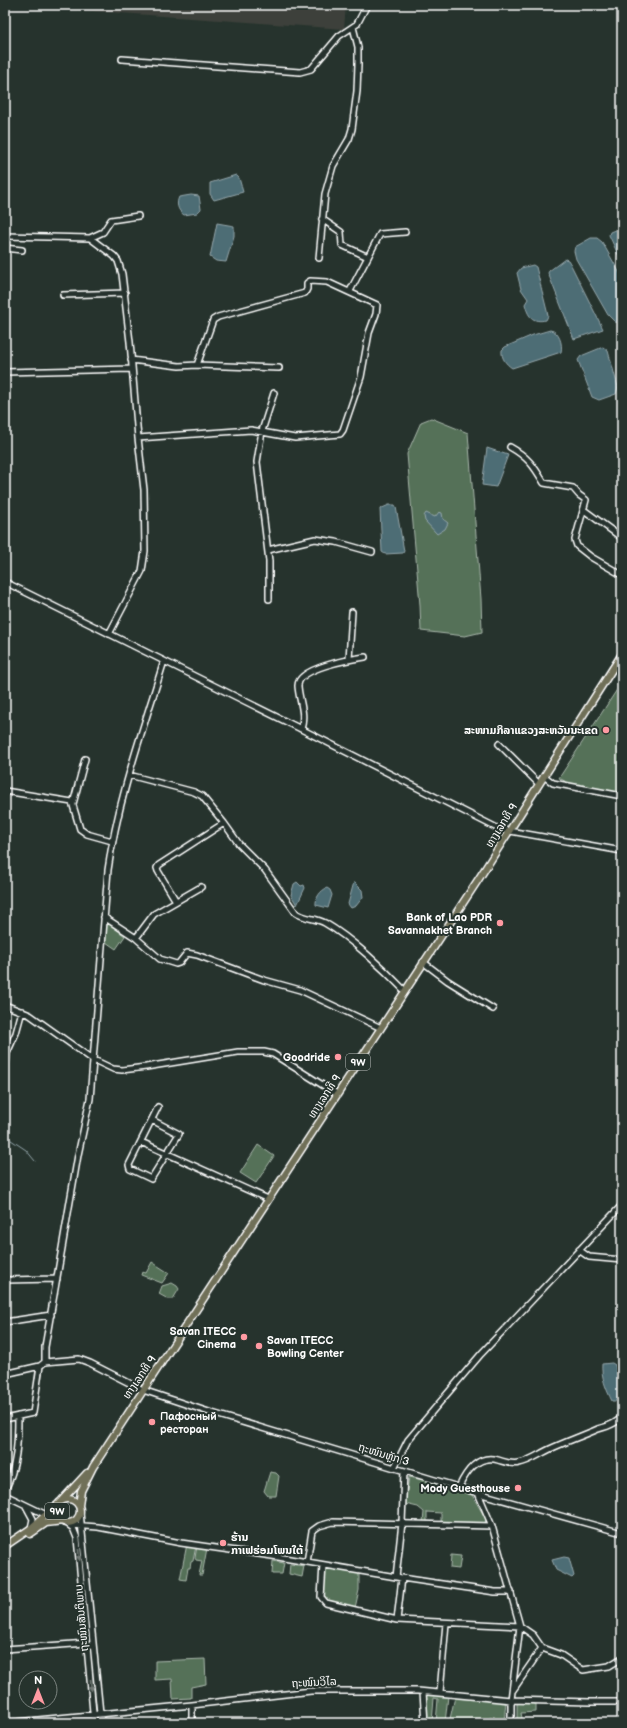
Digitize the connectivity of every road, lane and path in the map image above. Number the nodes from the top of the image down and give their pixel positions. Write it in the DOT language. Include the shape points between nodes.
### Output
graph roads {
  1 [pos="367,5"];
  2 [pos="353,27"];
  3 [pos="122,59"];
  4 [pos="138,216"];
  5 [pos="322,220"];
  6 [pos="405,232"];
  7 [pos="5,236"];
  8 [pos="90,238"];
  9 [pos="5,248"];
  10 [pos="22,250"];
  11 [pos="368,257"];
  12 [pos="319,258"];
  13 [pos="350,292"];
  14 [pos="125,293"];
  15 [pos="63,295"];
  16 [pos="131,360"];
  17 [pos="197,365"];
  18 [pos="279,368"];
  19 [pos="131,369"];
  20 [pos="5,372"];
  21 [pos="274,393"];
  22 [pos="262,431"];
  23 [pos="138,438"];
  24 [pos="510,447"];
  25 [pos="584,510"];
  26 [pos="622,538"];
  27 [pos="268,550"];
  28 [pos="372,552"];
  29 [pos="622,575"];
  30 [pos="5,582"];
  31 [pos="269,599"];
  32 [pos="352,612"];
  33 [pos="109,634"];
  34 [pos="622,654"];
  35 [pos="365,657"];
  36 [pos="349,659"];
  37 [pos="164,661"];
  38 [pos="301,729"];
  39 [pos="499,744"];
  40 [pos="85,759"];
  41 [pos="129,775"];
  42 [pos="544,776"];
  43 [pos="539,784"];
  44 [pos="5,791"];
  45 [pos="622,796"];
  46 [pos="73,804"];
  47 [pos="224,823"];
  48 [pos="509,831"];
  49 [pos="112,841"];
  50 [pos="622,851"];
  51 [pos="201,887"];
  52 [pos="176,902"];
  53 [pos="104,917"];
  54 [pos="136,938"];
  55 [pos="424,962"];
  56 [pos="405,991"];
  57 [pos="5,1005"];
  58 [pos="493,1009"];
  59 [pos="22,1011"];
  60 [pos="381,1028"];
  61 [pos="8,1045"];
  62 [pos="92,1059"];
  63 [pos="6,1064"];
  64 [pos="337,1094"];
  65 [pos="158,1107"];
  66 [pos="152,1120"];
  67 [pos="141,1142"];
  68 [pos="166,1154"];
  69 [pos="268,1199"];
  70 [pos="622,1205"];
  71 [pos="579,1250"];
  72 [pos="622,1260"];
  73 [pos="57,1279"];
  74 [pos="5,1280"];
  75 [pos="51,1315"];
  76 [pos="5,1322"];
  77 [pos="45,1362"];
  78 [pos="40,1366"];
  79 [pos="5,1374"];
  80 [pos="143,1390"];
  81 [pos="18,1416"];
  82 [pos="622,1416"];
  83 [pos="5,1419"];
  84 [pos="92,1467"];
  85 [pos="394,1468"];
  86 [pos="404,1471"];
  87 [pos="459,1487"];
  88 [pos="5,1490"];
  89 [pos="478,1493"];
  90 [pos="5,1495"];
  91 [pos="61,1502"];
  92 [pos="26,1505"];
  93 [pos="79,1509"];
  94 [pos="46,1516"];
  95 [pos="64,1522"];
  96 [pos="402,1523"];
  97 [pos="492,1526"];
  98 [pos="81,1527"];
  99 [pos="30,1529"];
  100 [pos="622,1533"];
  101 [pos="17,1540"];
  102 [pos="5,1546"];
  103 [pos="5,1550"];
  104 [pos="307,1562"];
  105 [pos="323,1565"];
  106 [pos="399,1578"];
  107 [pos="511,1592"];
  108 [pos="397,1620"];
  109 [pos="446,1623"];
  110 [pos="520,1626"];
  111 [pos="87,1643"];
  112 [pos="542,1648"];
  113 [pos="5,1649"];
  114 [pos="622,1658"];
  115 [pos="513,1690"];
  116 [pos="423,1692"];
  117 [pos="440,1692"];
  118 [pos="5,1693"];
  119 [pos="511,1700"];
  120 [pos="622,1702"];
  121 [pos="192,1705"];
  122 [pos="93,1714"];
  123 [pos="100,1714"];
  124 [pos="7,1723"];
  125 [pos="94,1723"];
  126 [pos="101,1723"];
  127 [pos="192,1723"];
  128 [pos="424,1723"];
  129 [pos="511,1723"];
  1 -- 2 [label="street"];
  2 -- 3 [label="street" via="339,36 310,69 300,72"];
  2 -- 5 [label="street" via="358,47 358,64 352,129 333,166 325,194"];
  4 -- 8 [label="street" via="111,220 103,232"];
  5 -- 11 [label="street" via="342,232 342,245"];
  5 -- 12 [label="street"];
  6 -- 11 [label="street" via="380,234"];
  7 -- 8 [label="street"];
  8 -- 14 [label="street" via="118,261"];
  9 -- 10 [label="street"];
  11 -- 13 [label="street"];
  13 -- 17 [label="street" via="328,282 310,281 305,293 218,317 211,324"];
  13 -- 22 [label="street" via="374,303 377,309 368,333 361,377 343,430 340,434 295,438"];
  14 -- 15 [label="street"];
  14 -- 16 [label="street"];
  16 -- 17 [label="street" via="179,366"];
  16 -- 19 [label="street"];
  17 -- 18 [label="street"];
  19 -- 20 [label="street"];
  19 -- 23 [label="street"];
  21 -- 22 [label="street"];
  22 -- 23 [label="street"];
  22 -- 27 [label="street" via="256,462"];
  23 -- 33 [label="street" via="144,490 145,551 142,571"];
  24 -- 25 [label="street" via="531,462 546,484 575,489 586,500"];
  25 -- 26 [label="street"];
  25 -- 29 [label="street" via="576,540 577,546"];
  27 -- 28 [label="street" via="315,539"];
  27 -- 31 [label="street"];
  30 -- 33 [label="street"];
  32 -- 36 [label="street"];
  33 -- 37 [label="street"];
  34 -- 42 [label="main road, ທາງເລກທີ 9 / 9W"];
  35 -- 36 [label="street"];
  36 -- 38 [label="street" via="307,672 298,681 303,710"];
  37 -- 38 [label="street"];
  37 -- 41 [label="street"];
  38 -- 48 [label="street" via="499,829"];
  39 -- 43 [label="street"];
  40 -- 46 [label="street"];
  41 -- 47 [label="street" via="198,793"];
  41 -- 49 [label="street"];
  42 -- 43 [label="main road, ທາງເລກທີ 9 / 9W"];
  42 -- 45 [label="street" via="553,783"];
  43 -- 48 [label="main road, ທາງເລກທີ 9 / 9W"];
  44 -- 46 [label="street"];
  46 -- 49 [label="street" via="80,829 87,834"];
  47 -- 52 [label="street" via="157,868"];
  47 -- 56 [label="street" via="273,880 296,913 327,924 353,943"];
  48 -- 50 [label="street"];
  48 -- 55 [label="main road, ທາງເລກທີ 9 / 9W"];
  49 -- 53 [label="street"];
  51 -- 52 [label="street"];
  52 -- 54 [label="street" via="154,914"];
  53 -- 54 [label="street"];
  53 -- 62 [label="street"];
  54 -- 60 [label="street" via="167,962 179,963 187,953 197,955 300,990"];
  55 -- 56 [label="main road, ທາງເລກທີ 9 / 9W"];
  55 -- 58 [label="street" via="448,981"];
  56 -- 60 [label="main road, ທາງເລກທີ 9 / 9W"];
  57 -- 59 [label="street"];
  59 -- 61 [label="street" via="16,1034"];
  59 -- 62 [label="street" via="49,1026"];
  60 -- 64 [label="main road, ທາງເລກທີ 9 / 9W"];
  61 -- 63 [label="street"];
  62 -- 64 [label="street" via="113,1069 122,1070 238,1052 264,1052 273,1054"];
  62 -- 73 [label="street" via="90,1099"];
  64 -- 69 [label="main road, ທາງເລກທີ 9 / 9W"];
  65 -- 66 [label="street"];
  66 -- 67 [label="street"];
  66 -- 68 [label="street" via="179,1134"];
  67 -- 68 [label="street"];
  67 -- 68 [label="street" via="129,1165 130,1169 151,1179"];
  68 -- 69 [label="street"];
  69 -- 80 [label="main road, ທາງເລກທີ 9 / 9W"];
  70 -- 71 [label="street"];
  71 -- 72 [label="street" via="589,1257"];
  71 -- 85 [label="street" via="481,1354 408,1440"];
  73 -- 74 [label="street"];
  73 -- 75 [label="street"];
  75 -- 76 [label="street"];
  75 -- 77 [label="street"];
  77 -- 78 [label="street"];
  77 -- 80 [label="street, ຖະໜົນຫຼັກ 3" via="79,1359"];
  78 -- 79 [label="street"];
  78 -- 81 [label="street" via="33,1413"];
  80 -- 84 [label="main road, ທາງເລກທີ 9 / 9W"];
  80 -- 85 [label="street, ຖະໜົນຫຼັກ 3"];
  81 -- 83 [label="street"];
  81 -- 88 [label="street" via="14,1467"];
  82 -- 87 [label="street" via="606,1427 518,1464 496,1459 478,1463 468,1470"];
  84 -- 91 [label="main road, ທາງເລກທີ 9 / 9W"];
  84 -- 93 [label="main road, ທາງເລກທີ 9 / 9W" via="81,1491"];
  85 -- 86 [label="street, ຖະໜົນຫຼັກ 3"];
  86 -- 87 [label="street, ຖະໜົນຫຼັກ 3"];
  86 -- 96 [label="street"];
  87 -- 89 [label="street, ຖະໜົນຫຼັກ 3"];
  89 -- 97 [label="street"];
  89 -- 100 [label="street, ຖະໜົນຫຼັກ 3"];
  90 -- 92 [label="street"];
  91 -- 93 [label="main road, 9W" via="71,1500"];
  91 -- 94 [label="main road, ທາງເລກທີ 9 / 9W"];
  91 -- 95 [label="main road, 9W" via="57,1512"];
  92 -- 94 [label="street"];
  92 -- 99 [label="street" via="33,1519"];
  93 -- 95 [label="main road, ທາງເລກທີ 9 / 9W" via="75,1520"];
  93 -- 98 [label="street, ຖະໜົນສັນຕິພາບ"];
  94 -- 95 [label="street"];
  94 -- 99 [label="main road, ທາງເລກທີ 9 / 9W"];
  95 -- 98 [label="street"];
  95 -- 101 [label="main road, ທາງເລກທີ 9 / 9W" via="41,1526"];
  95 -- 111 [label="street, ຖະໜົນສັນຕິພາບ, one-way" via="76,1532"];
  96 -- 97 [label="street"];
  96 -- 104 [label="street" via="333,1522 319,1526 312,1531"];
  96 -- 106 [label="street"];
  97 -- 107 [label="street"];
  98 -- 104 [label="street" via="98,1527 181,1543"];
  98 -- 123 [label="street, ຖະໜົນສັນຕິພາບ"];
  99 -- 101 [label="main road, ທາງເລກທີ 9 / 9W"];
  101 -- 102 [label="main road, ທາງເລກທີ 9 / 9W"];
  101 -- 103 [label="main road, ທາງເລກທີ 9 / 9W"];
  104 -- 105 [label="street"];
  105 -- 106 [label="street"];
  105 -- 108 [label="street" via="321,1597 326,1603"];
  106 -- 107 [label="street"];
  106 -- 108 [label="street"];
  107 -- 110 [label="street"];
  108 -- 109 [label="street"];
  109 -- 110 [label="street"];
  109 -- 117 [label="street"];
  110 -- 112 [label="street" via="533,1635"];
  110 -- 115 [label="street"];
  111 -- 113 [label="street"];
  111 -- 122 [label="street, ຖະໜົນສັນຕິພາບ, one-way"];
  112 -- 114 [label="street" via="560,1655 583,1670 609,1666"];
  112 -- 115 [label="street"];
  115 -- 119 [label="street"];
  116 -- 117 [label="street, ຖະໜົນວິໄລ"];
  116 -- 121 [label="street, ຖະໜົນວິໄລ" via="311,1691"];
  116 -- 128 [label="street"];
  117 -- 119 [label="street, ຖະໜົນວິໄລ"];
  118 -- 124 [label="street"];
  119 -- 120 [label="street, ຖະໜົນວິໄລ"];
  119 -- 129 [label="street"];
  121 -- 123 [label="street, ຖະໜົນວິໄລ"];
  121 -- 127 [label="street"];
  122 -- 123 [label="street, ຖະໜົນວິໄລ"];
  122 -- 124 [label="street, ຖະໜົນວິໄລ"];
  122 -- 125 [label="street, ຖະໜົນສັນຕິພາບ"];
  123 -- 126 [label="street, ຖະໜົນສັນຕິພາບ"];
}
